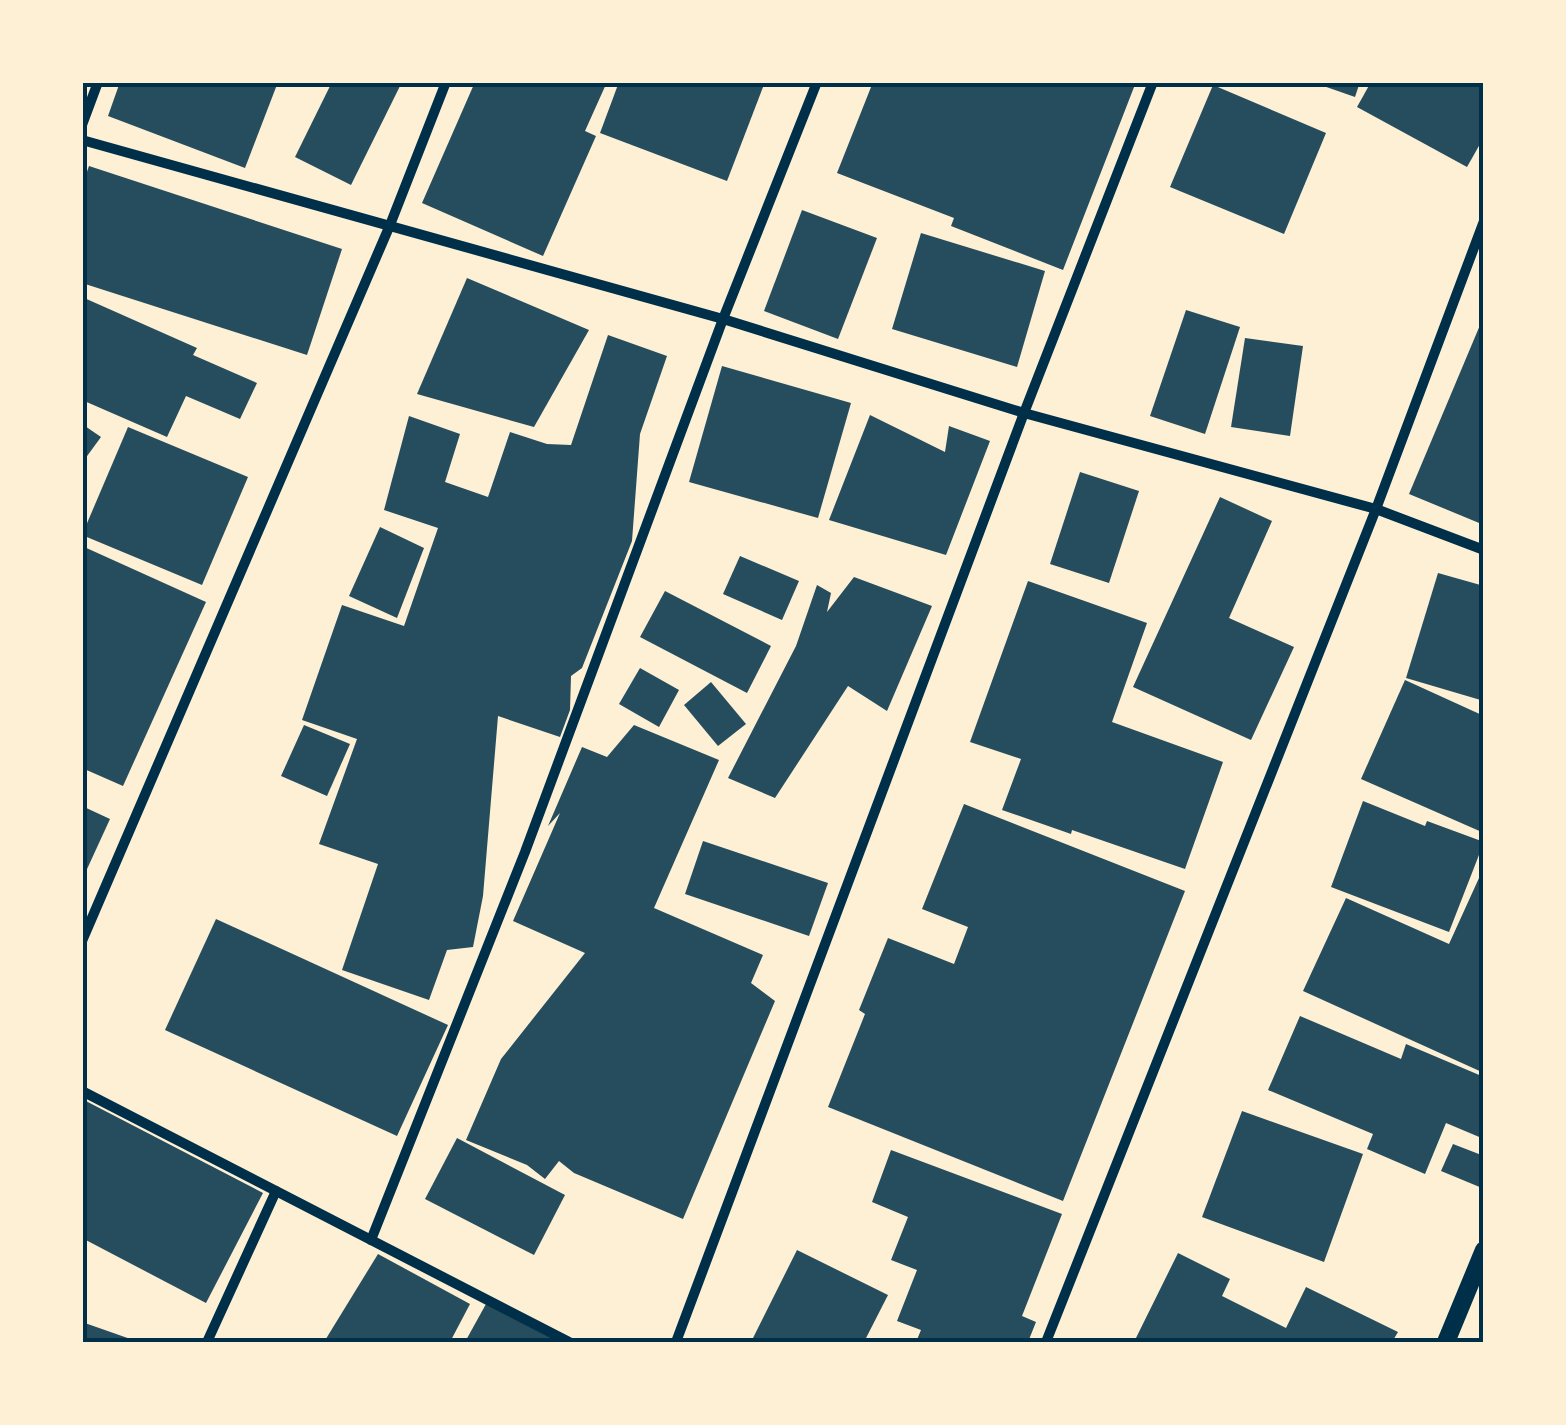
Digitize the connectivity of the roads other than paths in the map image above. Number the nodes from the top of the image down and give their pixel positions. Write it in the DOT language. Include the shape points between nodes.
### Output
graph roads {
  1 [pos="98,82"];
  2 [pos="446,82"];
  3 [pos="816,82"];
  4 [pos="1154,82"];
  5 [pos="82,125"];
  6 [pos="82,140"];
  7 [pos="1484,221"];
  8 [pos="390,225"];
  9 [pos="722,319"];
  10 [pos="1024,413"];
  11 [pos="1376,508"];
  12 [pos="1484,550"];
  13 [pos="82,940"];
  14 [pos="82,1091"];
  15 [pos="276,1190"];
  16 [pos="371,1240"];
  17 [pos="1484,1250"];
  18 [pos="207,1342"];
  19 [pos="570,1342"];
  20 [pos="676,1342"];
  21 [pos="1046,1342"];
  22 [pos="1446,1342"];
  1 -- 5 [label="street"];
  2 -- 8 [label="street"];
  3 -- 9 [label="street"];
  4 -- 10 [label="street"];
  6 -- 8 [label="street"];
  7 -- 11 [label="street"];
  8 -- 9 [label="street"];
  8 -- 13 [label="street"];
  9 -- 10 [label="street"];
  9 -- 16 [label="street" via="525,852"];
  10 -- 11 [label="street"];
  10 -- 20 [label="street"];
  11 -- 12 [label="street"];
  11 -- 21 [label="street"];
  14 -- 15 [label="street"];
  15 -- 16 [label="street"];
  15 -- 18 [label="street"];
  16 -- 19 [label="street"];
  17 -- 22 [label="street"];
}
